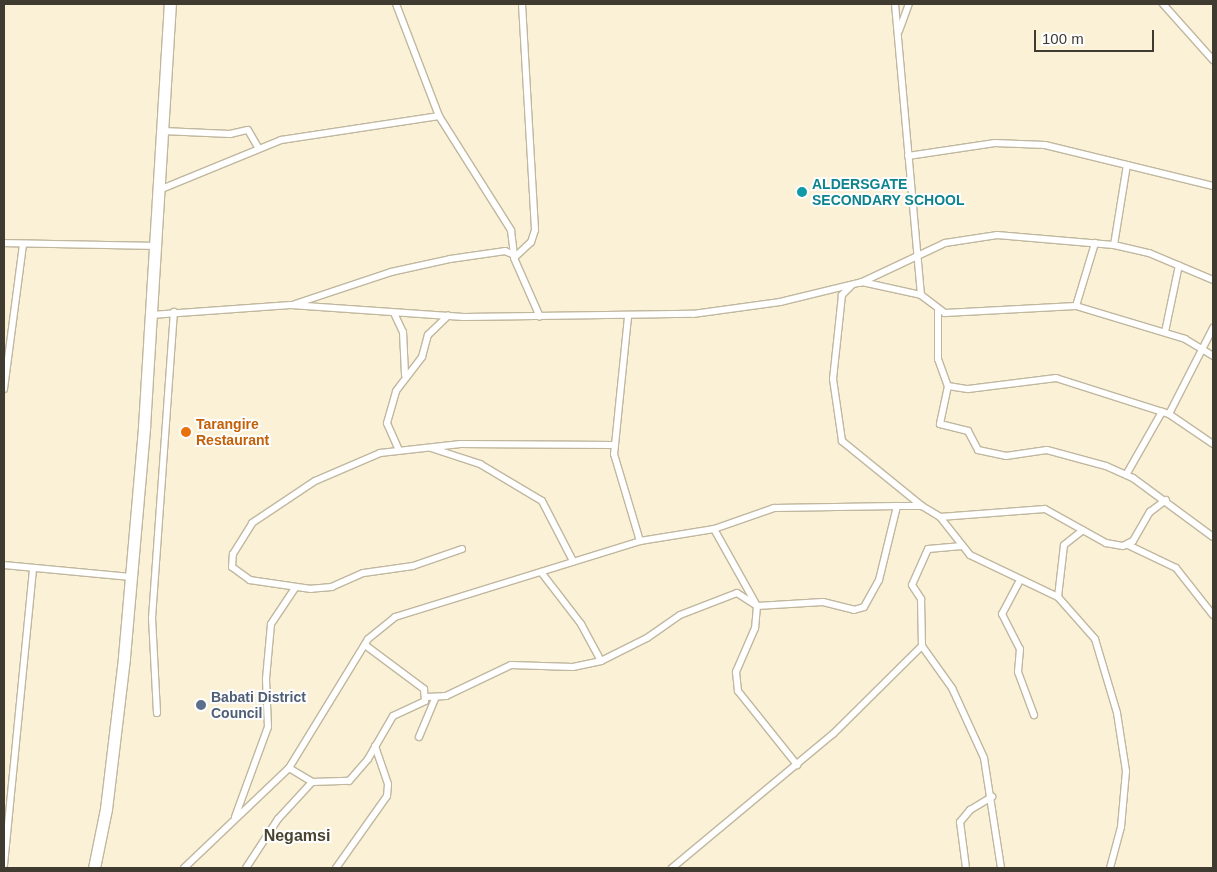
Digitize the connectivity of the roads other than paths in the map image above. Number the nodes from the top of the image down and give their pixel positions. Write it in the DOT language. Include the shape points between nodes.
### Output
graph roads {
  1 [pos="170,4"];
  2 [pos="396,4"];
  3 [pos="522,4"];
  4 [pos="895,4"];
  5 [pos="909,4"];
  6 [pos="1162,4"];
  7 [pos="898,34"];
  8 [pos="1213,60"];
  9 [pos="439,116"];
  10 [pos="163,131"];
  11 [pos="258,147"];
  12 [pos="908,156"];
  13 [pos="1127,165"];
  14 [pos="1213,186"];
  15 [pos="159,190"];
  16 [pos="1095,242"];
  17 [pos="4,243"];
  18 [pos="23,245"];
  19 [pos="1114,245"];
  20 [pos="156,246"];
  21 [pos="914,254"];
  22 [pos="514,256"];
  23 [pos="1179,265"];
  24 [pos="1213,280"];
  25 [pos="862,282"];
  26 [pos="921,295"];
  27 [pos="291,305"];
  28 [pos="1076,306"];
  29 [pos="938,311"];
  30 [pos="174,312"];
  31 [pos="394,313"];
  32 [pos="151,315"];
  33 [pos="448,316"];
  34 [pos="540,316"];
  35 [pos="628,317"];
  36 [pos="1213,328"];
  37 [pos="1165,332"];
  38 [pos="1202,348"];
  39 [pos="1213,356"];
  40 [pos="405,375"];
  41 [pos="948,386"];
  42 [pos="4,389"];
  43 [pos="1166,413"];
  44 [pos="1213,444"];
  45 [pos="614,445"];
  46 [pos="424,446"];
  47 [pos="398,448"];
  48 [pos="1126,475"];
  49 [pos="1166,500"];
  50 [pos="897,506"];
  51 [pos="922,506"];
  52 [pos="940,517"];
  53 [pos="714,528"];
  54 [pos="1082,530"];
  55 [pos="1213,537"];
  56 [pos="640,541"];
  57 [pos="1128,545"];
  58 [pos="962,546"];
  59 [pos="462,548"];
  60 [pos="573,561"];
  61 [pos="4,565"];
  62 [pos="33,568"];
  63 [pos="541,572"];
  64 [pos="130,577"];
  65 [pos="1019,582"];
  66 [pos="295,588"];
  67 [pos="1058,598"];
  68 [pos="757,606"];
  69 [pos="1213,615"];
  70 [pos="364,645"];
  71 [pos="922,646"];
  72 [pos="601,661"];
  73 [pos="427,696"];
  74 [pos="435,699"];
  75 [pos="157,714"];
  76 [pos="1034,715"];
  77 [pos="419,737"];
  78 [pos="375,746"];
  79 [pos="797,765"];
  80 [pos="289,768"];
  81 [pos="312,782"];
  82 [pos="992,797"];
  83 [pos="233,820"];
  84 [pos="5,822"];
  85 [pos="4,865"];
  86 [pos="94,868"];
  87 [pos="186,868"];
  88 [pos="246,868"];
  89 [pos="336,868"];
  90 [pos="672,868"];
  91 [pos="966,868"];
  92 [pos="1001,868"];
  93 [pos="1110,868"];
  1 -- 10 [label="highway"];
  2 -- 9 [label="street"];
  3 -- 22 [label="street" via="535,230 529,245"];
  4 -- 7 [label="street"];
  5 -- 7 [label="street"];
  6 -- 8 [label="street"];
  7 -- 12 [label="street"];
  9 -- 11 [label="street" via="310,133"];
  9 -- 22 [label="street" via="511,230"];
  10 -- 11 [label="street" via="225,134 248,130"];
  10 -- 15 [label="highway"];
  11 -- 15 [label="street"];
  12 -- 13 [label="street" via="1018,142"];
  12 -- 21 [label="street"];
  13 -- 14 [label="street"];
  13 -- 19 [label="street"];
  15 -- 20 [label="highway"];
  16 -- 19 [label="street"];
  16 -- 21 [label="street" via="997,235 944,243"];
  16 -- 28 [label="street"];
  17 -- 18 [label="street"];
  18 -- 20 [label="street"];
  18 -- 42 [label="street"];
  19 -- 23 [label="street"];
  20 -- 32 [label="highway"];
  21 -- 25 [label="street"];
  21 -- 26 [label="street"];
  22 -- 27 [label="street" via="505,250 450,259 391,272"];
  22 -- 34 [label="street"];
  23 -- 24 [label="street"];
  23 -- 37 [label="street"];
  25 -- 26 [label="street"];
  25 -- 35 [label="street" via="745,309"];
  25 -- 51 [label="street" via="842,295 833,380 836,419 842,440 856,456"];
  26 -- 29 [label="street"];
  27 -- 30 [label="street"];
  27 -- 31 [label="street"];
  28 -- 29 [label="street"];
  28 -- 37 [label="street"];
  29 -- 41 [label="street" via="938,359"];
  30 -- 32 [label="street"];
  30 -- 75 [label="street" via="152,609"];
  31 -- 33 [label="street"];
  31 -- 40 [label="street" via="404,332"];
  32 -- 64 [label="highway"];
  33 -- 34 [label="street"];
  33 -- 40 [label="street" via="428,335 422,357"];
  34 -- 35 [label="street"];
  35 -- 45 [label="street"];
  36 -- 38 [label="street"];
  37 -- 38 [label="street"];
  38 -- 39 [label="street"];
  38 -- 43 [label="street"];
  40 -- 47 [label="street" via="387,420"];
  41 -- 43 [label="street" via="968,389 1056,378"];
  41 -- 48 [label="street" via="940,424 968,431 978,450 1006,456 1047,450"];
  43 -- 44 [label="street"];
  43 -- 48 [label="street"];
  45 -- 46 [label="street"];
  45 -- 56 [label="street"];
  46 -- 47 [label="street"];
  46 -- 60 [label="street" via="480,464 542,502"];
  47 -- 66 [label="street" via="316,481 252,523 240,539 233,554 237,573"];
  48 -- 49 [label="street"];
  49 -- 55 [label="street"];
  49 -- 57 [label="street" via="1150,512"];
  50 -- 51 [label="street"];
  50 -- 53 [label="street" via="774,508"];
  50 -- 68 [label="street" via="879,580 864,607 854,610 823,602"];
  51 -- 52 [label="street"];
  52 -- 54 [label="street" via="1045,510"];
  52 -- 58 [label="street"];
  53 -- 56 [label="street"];
  53 -- 68 [label="street"];
  54 -- 57 [label="street" via="1115,546"];
  54 -- 67 [label="street" via="1064,545"];
  56 -- 60 [label="street"];
  57 -- 69 [label="street" via="1176,568"];
  58 -- 65 [label="street" via="979,561"];
  58 -- 71 [label="street" via="928,549 915,571 912,585 921,599"];
  59 -- 66 [label="street" via="413,566 363,573 332,587"];
  60 -- 63 [label="street"];
  61 -- 62 [label="street"];
  62 -- 64 [label="street"];
  62 -- 84 [label="street"];
  63 -- 70 [label="street" via="395,617"];
  63 -- 72 [label="street" via="581,624"];
  64 -- 86 [label="highway" via="116,731"];
  65 -- 67 [label="street"];
  65 -- 76 [label="street" via="1002,614 1020,649 1018,672"];
  66 -- 83 [label="street" via="271,624 266,679 268,727"];
  67 -- 93 [label="street" via="1096,639 1124,748 1126,786"];
  68 -- 72 [label="street" via="739,593 707,603"];
  68 -- 79 [label="street" via="755,628 736,682 746,706"];
  70 -- 73 [label="street" via="424,689"];
  70 -- 80 [label="street"];
  71 -- 79 [label="street"];
  71 -- 82 [label="street" via="966,714 984,758"];
  72 -- 74 [label="street" via="573,667 511,665"];
  73 -- 74 [label="street"];
  73 -- 78 [label="street" via="393,716"];
  74 -- 77 [label="street"];
  78 -- 81 [label="street" via="349,781"];
  78 -- 89 [label="street" via="388,784 387,796"];
  79 -- 90 [label="street"];
  80 -- 81 [label="street"];
  80 -- 83 [label="street"];
  81 -- 88 [label="street" via="278,819"];
  82 -- 91 [label="street" via="970,810 960,822"];
  82 -- 92 [label="street"];
  83 -- 87 [label="street"];
  84 -- 85 [label="street"];
}
